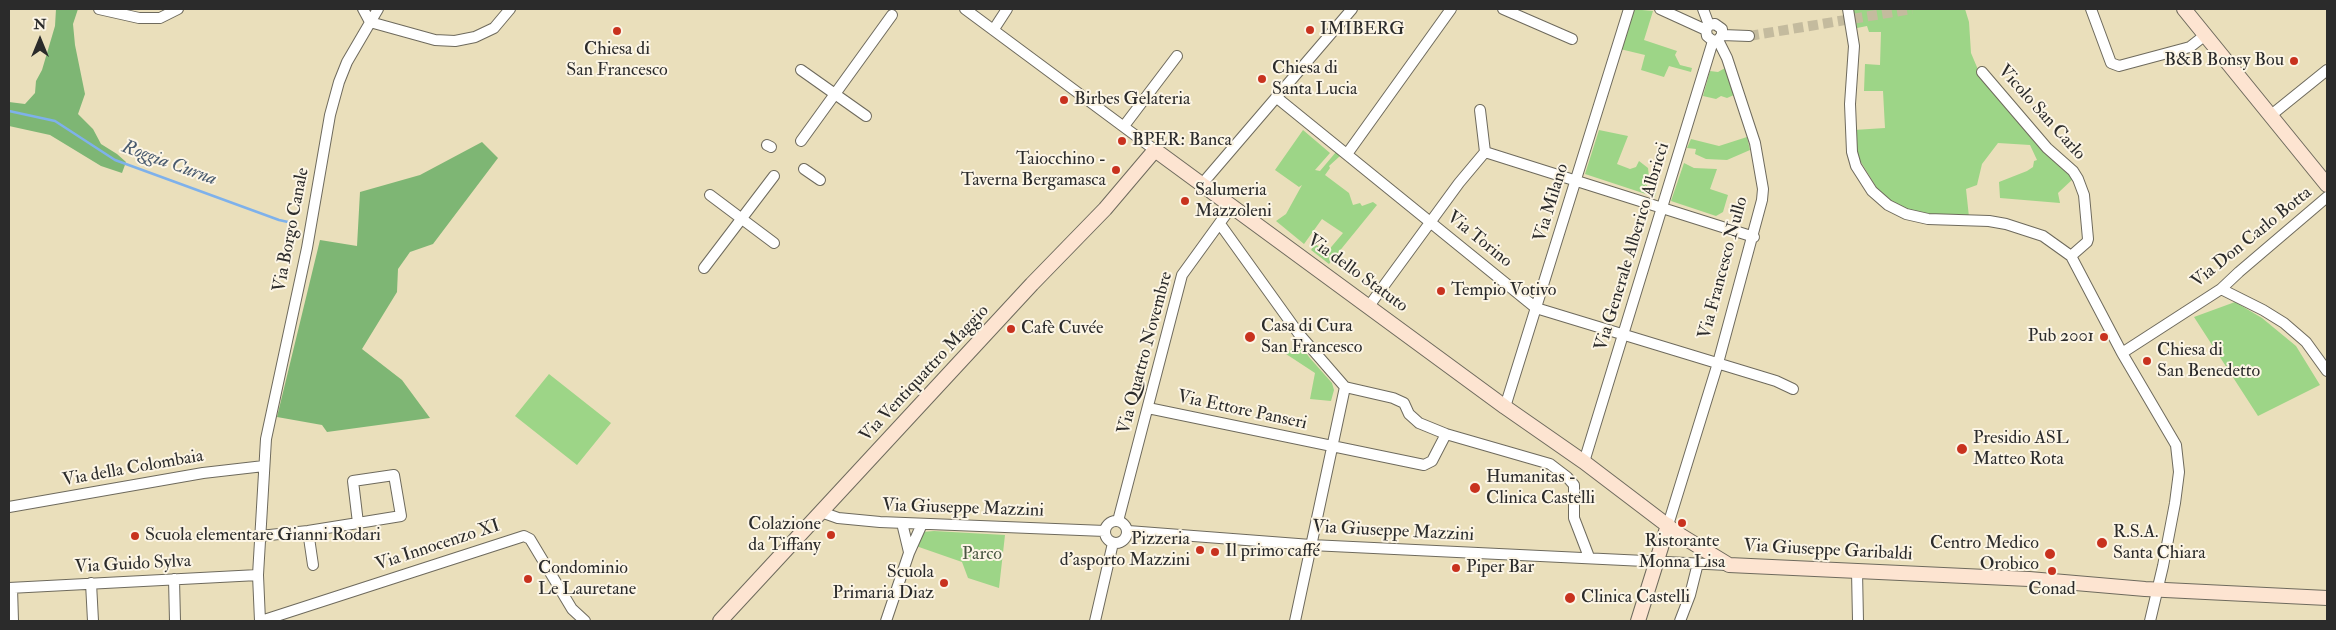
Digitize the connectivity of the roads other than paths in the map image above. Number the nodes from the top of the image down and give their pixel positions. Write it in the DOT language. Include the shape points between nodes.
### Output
graph roads {
  1 [pos="99,9"];
  2 [pos="178,9"];
  3 [pos="363,9"];
  4 [pos="378,9"];
  5 [pos="510,9"];
  6 [pos="965,9"];
  7 [pos="1007,9"];
  8 [pos="1352,9"];
  9 [pos="1450,9"];
  10 [pos="1503,9"];
  11 [pos="1629,9"];
  12 [pos="1660,9"];
  13 [pos="1703,9"];
  14 [pos="1710,9"];
  15 [pos="1848,9"];
  16 [pos="2091,9"];
  17 [pos="2184,9"];
  18 [pos="892,15"];
  19 [pos="370,22"];
  20 [pos="1709,26"];
  21 [pos="994,29"];
  22 [pos="1749,36"];
  23 [pos="2204,36"];
  24 [pos="1718,38"];
  25 [pos="1572,39"];
  26 [pos="1177,56"];
  27 [pos="801,70"];
  28 [pos="2327,70"];
  29 [pos="1982,72"];
  30 [pos="836,95"];
  31 [pos="1276,97"];
  32 [pos="1480,110"];
  33 [pos="866,116"];
  34 [pos="2270,116"];
  35 [pos="1124,126"];
  36 [pos="801,141"];
  37 [pos="1155,150"];
  38 [pos="1485,152"];
  39 [pos="1347,154"];
  40 [pos="804,170"];
  41 [pos="774,176"];
  42 [pos="820,180"];
  43 [pos="1576,181"];
  44 [pos="1202,184"];
  45 [pos="2327,185"];
  46 [pos="710,195"];
  47 [pos="2327,197"];
  48 [pos="1232,206"];
  49 [pos="1662,208"];
  50 [pos="741,219"];
  51 [pos="1430,222"];
  52 [pos="1220,224"];
  53 [pos="1754,237"];
  54 [pos="774,243"];
  55 [pos="2071,256"];
  56 [pos="704,268"];
  57 [pos="2221,289"];
  58 [pos="1369,306"];
  59 [pos="1536,308"];
  60 [pos="1624,334"];
  61 [pos="2122,353"];
  62 [pos="1718,363"];
  63 [pos="2327,371"];
  64 [pos="1345,386"];
  65 [pos="1792,390"];
  66 [pos="1505,407"];
  67 [pos="1148,408"];
  68 [pos="1446,434"];
  69 [pos="1331,446"];
  70 [pos="1584,462"];
  71 [pos="264,466"];
  72 [pos="9,507"];
  73 [pos="821,512"];
  74 [pos="1118,521"];
  75 [pos="358,523"];
  76 [pos="902,523"];
  77 [pos="922,524"];
  78 [pos="1668,525"];
  79 [pos="1105,530"];
  80 [pos="308,531"];
  81 [pos="1128,531"];
  82 [pos="260,536"];
  83 [pos="1113,543"];
  84 [pos="1311,544"];
  85 [pos="909,553"];
  86 [pos="1589,557"];
  87 [pos="1656,562"];
  88 [pos="314,564"];
  89 [pos="1698,564"];
  90 [pos="1729,565"];
  91 [pos="1857,571"];
  92 [pos="258,575"];
  93 [pos="174,579"];
  94 [pos="91,583"];
  95 [pos="10,588"];
  96 [pos="2158,589"];
  97 [pos="2327,598"];
  98 [pos="13,621"];
  99 [pos="93,621"];
  100 [pos="176,621"];
  101 [pos="260,621"];
  102 [pos="585,621"];
  103 [pos="720,621"];
  104 [pos="886,621"];
  105 [pos="1094,621"];
  106 [pos="1295,621"];
  107 [pos="1638,621"];
  108 [pos="1680,621"];
  109 [pos="1858,621"];
  110 [pos="2150,621"];
  1 -- 2 [label="street" via="139,18 160,18"];
  3 -- 19 [label="street"];
  4 -- 19 [label="street, Via Borgo Canale"];
  5 -- 19 [label="street" via="494,28 476,37 455,41 435,40"];
  6 -- 21 [label="street, Via dello Statuto"];
  7 -- 21 [label="street"];
  8 -- 31 [label="street"];
  9 -- 39 [label="street"];
  10 -- 25 [label="street"];
  11 -- 43 [label="street, Via Milano"];
  12 -- 20 [label="street"];
  13 -- 20 [label="street"];
  14 -- 20 [label="street"];
  15 -- 55 [label="street" via="1854,46 1850,104 1852,152 1856,166 1872,191 1888,205 1906,214 1928,220 2006,224 2043,236"];
  16 -- 23 [label="street" via="2111,63 2119,66 2190,47"];
  17 -- 23 [label="street"];
  18 -- 30 [label="street"];
  19 -- 71 [label="street, Via Borgo Canale" via="347,62 330,115 307,248 266,439"];
  20 -- 24 [label="street" via="1707,36"];
  20 -- 24 [label="street" via="1720,27"];
  21 -- 35 [label="street, Via dello Statuto"];
  22 -- 24 [label="street"];
  23 -- 34 [label="street"];
  24 -- 49 [label="street, Via Generale Alberico Albricci"];
  24 -- 53 [label="street, Via Francesco Nullo" via="1755,143 1763,189"];
  26 -- 35 [label="street"];
  27 -- 30 [label="street"];
  28 -- 34 [label="street"];
  29 -- 55 [label="street, Vicolo San Carlo" via="2078,179 2084,195 2088,239"];
  30 -- 33 [label="street"];
  30 -- 36 [label="street"];
  31 -- 39 [label="street, Via Torino"];
  31 -- 44 [label="street"];
  32 -- 38 [label="street"];
  34 -- 45 [label="street"];
  35 -- 37 [label="street, Via dello Statuto"];
  37 -- 44 [label="street, Via dello Statuto"];
  37 -- 73 [label="street, Via Ventiquattro Maggio" via="1105,209"];
  38 -- 43 [label="street"];
  38 -- 51 [label="street"];
  39 -- 51 [label="street, Via Torino"];
  40 -- 42 [label="street"];
  41 -- 50 [label="street"];
  43 -- 49 [label="street"];
  43 -- 59 [label="street, Via Milano"];
  44 -- 48 [label="street, Via dello Statuto"];
  46 -- 50 [label="street"];
  47 -- 57 [label="street, Via Don Carlo Botta"];
  48 -- 52 [label="street, Via Quattro Novembre"];
  48 -- 58 [label="street, Via dello Statuto"];
  49 -- 53 [label="street"];
  49 -- 60 [label="street, Via Generale Alberico Albricci"];
  50 -- 54 [label="street"];
  50 -- 56 [label="street"];
  51 -- 58 [label="street"];
  51 -- 59 [label="street, Via Torino"];
  52 -- 64 [label="street" via="1299,334"];
  52 -- 67 [label="street, Via Quattro Novembre" via="1182,275"];
  53 -- 62 [label="street, Via Francesco Nullo"];
  55 -- 61 [label="street"];
  57 -- 61 [label="street, Via Don Carlo Botta"];
  57 -- 63 [label="street" via="2284,323 2306,342"];
  58 -- 66 [label="street, Via dello Statuto"];
  59 -- 60 [label="street, Via Torino"];
  59 -- 66 [label="street, Via Milano"];
  60 -- 62 [label="street, Via Torino"];
  60 -- 70 [label="street, Via Generale Alberico Albricci"];
  61 -- 96 [label="street" via="2176,445 2179,472"];
  62 -- 65 [label="street, Via Francesco Nullo" via="1776,381"];
  62 -- 78 [label="street, Via Francesco Nullo"];
  64 -- 68 [label="street" via="1392,398 1404,404 1419,423"];
  64 -- 69 [label="street"];
  66 -- 70 [label="street, Via dello Statuto"];
  67 -- 69 [label="street, Via Ettore Panseri"];
  67 -- 74 [label="street, Via Quattro Novembre"];
  68 -- 69 [label="street, Via Ettore Panseri" via="1432,461 1424,465"];
  68 -- 86 [label="street" via="1550,464 1567,477 1574,485 1574,518"];
  69 -- 84 [label="street"];
  70 -- 78 [label="street, Via dello Statuto"];
  71 -- 72 [label="street, Via della Colombaia" via="203,473"];
  71 -- 82 [label="street, Via Borgo Canale"];
  73 -- 76 [label="street, Via Giuseppe Mazzini" via="838,518"];
  73 -- 103 [label="street, Via Ventiquattro Maggio"];
  74 -- 79 [label="street" via="1109,523"];
  74 -- 81 [label="street" via="1125,524"];
  75 -- 75 [label="street" via="401,516 394,475 353,481"];
  75 -- 80 [label="street"];
  76 -- 77 [label="street, Via Giuseppe Mazzini"];
  76 -- 85 [label="street"];
  77 -- 79 [label="street, Via Giuseppe Mazzini"];
  77 -- 85 [label="street"];
  78 -- 87 [label="street, Via Francesco Nullo"];
  78 -- 90 [label="street, Via dello Statuto"];
  79 -- 83 [label="street"];
  80 -- 82 [label="street"];
  80 -- 88 [label="street"];
  81 -- 83 [label="street" via="1123,541"];
  81 -- 84 [label="street, Via Giuseppe Mazzini"];
  82 -- 92 [label="street, Via Borgo Canale"];
  83 -- 105 [label="street"];
  84 -- 86 [label="street, Via Giuseppe Mazzini"];
  84 -- 106 [label="street"];
  85 -- 104 [label="street"];
  86 -- 87 [label="street, Via Giuseppe Mazzini"];
  87 -- 89 [label="street, Via Giuseppe Garibaldi"];
  87 -- 107 [label="street, Via Francesco Nullo"];
  89 -- 90 [label="street, Via Giuseppe Garibaldi"];
  89 -- 108 [label="street"];
  90 -- 91 [label="street, Via Giuseppe Garibaldi"];
  91 -- 96 [label="street, Via Giuseppe Garibaldi"];
  91 -- 109 [label="street"];
  92 -- 93 [label="street, Via Guido Sylva"];
  92 -- 101 [label="street, Via Borgo Canale"];
  93 -- 94 [label="street, Via Guido Sylva"];
  93 -- 100 [label="street"];
  94 -- 95 [label="street, Via Guido Sylva"];
  94 -- 99 [label="street"];
  95 -- 98 [label="street"];
  96 -- 97 [label="street, Via Giuseppe Garibaldi"];
  96 -- 110 [label="street"];
  101 -- 102 [label="street, Via Innocenzo XI" via="524,536 530,539 572,609"];
}
